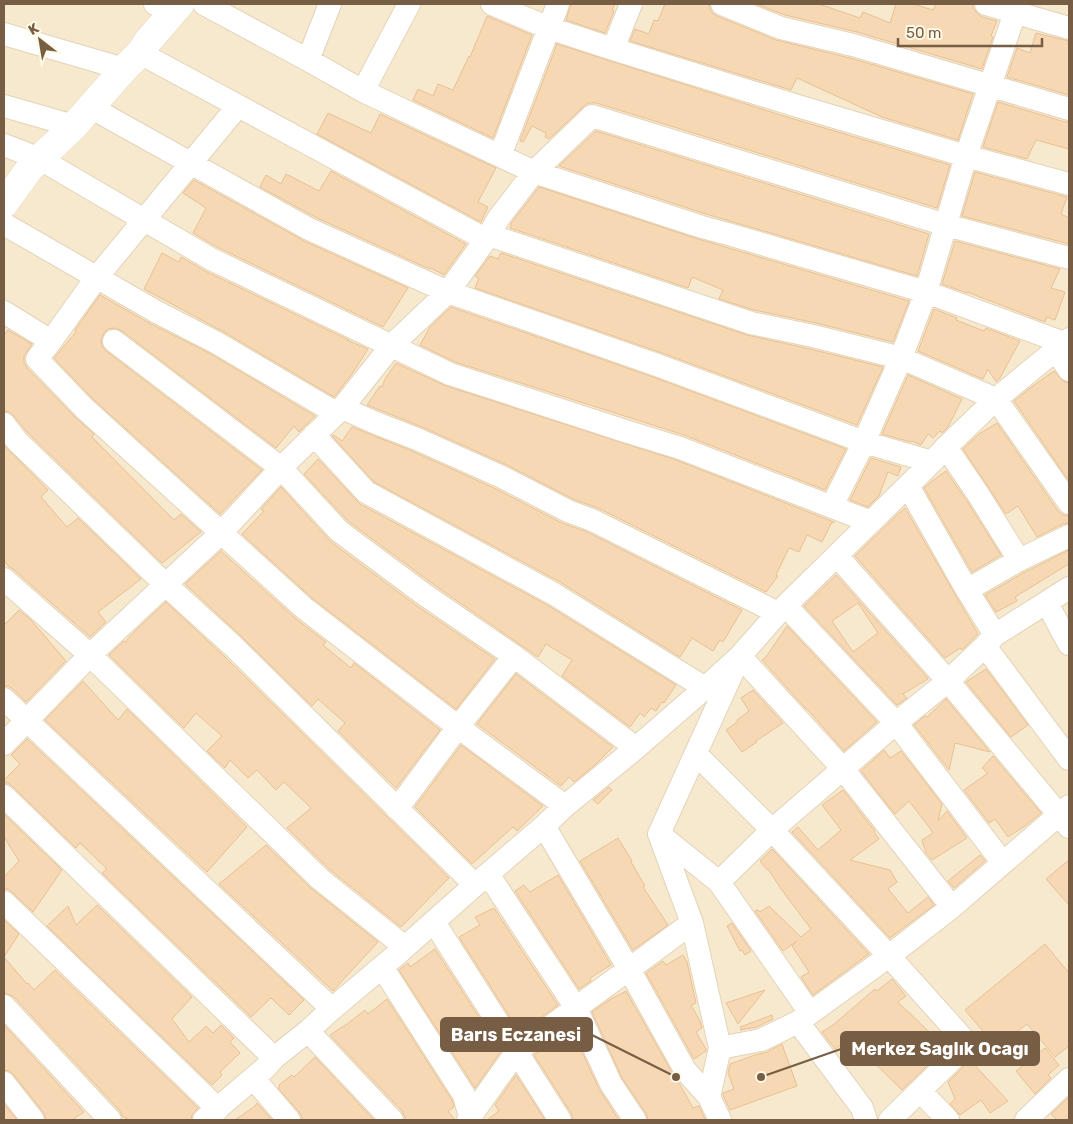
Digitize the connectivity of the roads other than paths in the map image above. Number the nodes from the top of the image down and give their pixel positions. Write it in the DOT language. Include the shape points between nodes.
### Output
graph roads {
  1 [pos="204,4"];
  2 [pos="330,4"];
  3 [pos="492,4"];
  4 [pos="558,4"];
  5 [pos="631,4"];
  6 [pos="722,4"];
  7 [pos="986,4"];
  8 [pos="170,6"];
  9 [pos="401,6"];
  10 [pos="1016,8"];
  11 [pos="549,28"];
  12 [pos="1069,28"];
  13 [pos="4,34"];
  14 [pos="613,48"];
  15 [pos="308,60"];
  16 [pos="132,61"];
  17 [pos="990,86"];
  18 [pos="363,91"];
  19 [pos="4,106"];
  20 [pos="238,106"];
  21 [pos="1069,109"];
  22 [pos="82,117"];
  23 [pos="4,145"];
  24 [pos="500,156"];
  25 [pos="966,156"];
  26 [pos="40,159"];
  27 [pos="191,164"];
  28 [pos="534,172"];
  29 [pos="1069,184"];
  30 [pos="4,204"];
  31 [pos="144,219"];
  32 [pos="4,224"];
  33 [pos="946,225"];
  34 [pos="487,237"];
  35 [pos="1069,258"];
  36 [pos="97,277"];
  37 [pos="448,292"];
  38 [pos="926,292"];
  39 [pos="4,312"];
  40 [pos="114,340"];
  41 [pos="51,341"];
  42 [pos="1063,344"];
  43 [pos="392,345"];
  44 [pos="901,358"];
  45 [pos="1069,370"];
  46 [pos="996,399"];
  47 [pos="339,411"];
  48 [pos="4,424"];
  49 [pos="314,435"];
  50 [pos="864,442"];
  51 [pos="939,455"];
  52 [pos="281,468"];
  53 [pos="908,486"];
  54 [pos="1069,503"];
  55 [pos="832,506"];
  56 [pos="871,522"];
  57 [pos="220,533"];
  58 [pos="1069,536"];
  59 [pos="837,556"];
  60 [pos="1019,560"];
  61 [pos="4,580"];
  62 [pos="166,585"];
  63 [pos="1069,588"];
  64 [pos="967,590"];
  65 [pos="1047,603"];
  66 [pos="782,609"];
  67 [pos="990,640"];
  68 [pos="1069,644"];
  69 [pos="90,655"];
  70 [pos="514,656"];
  71 [pos="740,656"];
  72 [pos="948,681"];
  73 [pos="705,688"];
  74 [pos="4,699"];
  75 [pos="27,720"];
  76 [pos="896,722"];
  77 [pos="458,727"];
  78 [pos="4,744"];
  79 [pos="636,748"];
  80 [pos="696,754"];
  81 [pos="1069,759"];
  82 [pos="843,769"];
  83 [pos="4,796"];
  84 [pos="565,806"];
  85 [pos="397,809"];
  86 [pos="1066,815"];
  87 [pos="544,826"];
  88 [pos="772,830"];
  89 [pos="659,834"];
  90 [pos="1002,863"];
  91 [pos="481,880"];
  92 [pos="719,882"];
  93 [pos="4,902"];
  94 [pos="952,907"];
  95 [pos="434,922"];
  96 [pos="692,923"];
  97 [pos="405,947"];
  98 [pos="889,956"];
  99 [pos="382,967"];
  100 [pos="628,970"];
  101 [pos="4,1006"];
  102 [pos="576,1008"];
  103 [pos="332,1009"];
  104 [pos="804,1018"];
  105 [pos="308,1031"];
  106 [pos="720,1048"];
  107 [pos="517,1051"];
  108 [pos="274,1058"];
  109 [pos="253,1078"];
  110 [pos="1069,1079"];
  111 [pos="4,1083"];
  112 [pos="920,1091"];
  113 [pos="709,1097"];
  114 [pos="209,1117"];
  115 [pos="470,1119"];
  116 [pos="33,1120"];
  117 [pos="110,1120"];
  118 [pos="289,1120"];
  119 [pos="392,1120"];
  120 [pos="560,1120"];
  121 [pos="635,1120"];
  122 [pos="720,1120"];
  123 [pos="866,1120"];
  124 [pos="890,1120"];
  125 [pos="948,1120"];
  126 [pos="1026,1120"];
  1 -- 15 [label="street"];
  2 -- 15 [label="street"];
  3 -- 11 [label="street"];
  4 -- 11 [label="street"];
  5 -- 14 [label="street"];
  6 -- 17 [label="street" via="780,28 853,45"];
  7 -- 10 [label="street"];
  8 -- 16 [label="street"];
  9 -- 18 [label="street"];
  10 -- 12 [label="street"];
  10 -- 17 [label="street"];
  11 -- 14 [label="street"];
  11 -- 24 [label="street"];
  13 -- 16 [label="street"];
  14 -- 25 [label="street"];
  15 -- 18 [label="street"];
  16 -- 20 [label="street"];
  16 -- 22 [label="street"];
  17 -- 21 [label="street"];
  17 -- 25 [label="street"];
  18 -- 24 [label="street"];
  19 -- 22 [label="street"];
  20 -- 27 [label="street"];
  20 -- 34 [label="street"];
  22 -- 26 [label="street"];
  22 -- 27 [label="street"];
  23 -- 26 [label="street"];
  24 -- 28 [label="street"];
  25 -- 29 [label="street"];
  25 -- 33 [label="street"];
  26 -- 30 [label="street"];
  26 -- 31 [label="street"];
  27 -- 31 [label="street"];
  27 -- 37 [label="street" via="309,229"];
  28 -- 33 [label="street" via="592,116"];
  28 -- 34 [label="street"];
  28 -- 38 [label="street" via="702,227"];
  31 -- 36 [label="street"];
  31 -- 43 [label="street" via="212,259"];
  32 -- 36 [label="street"];
  33 -- 35 [label="street"];
  33 -- 38 [label="street"];
  34 -- 37 [label="street"];
  34 -- 44 [label="street" via="751,323"];
  36 -- 41 [label="street"];
  36 -- 47 [label="street"];
  37 -- 43 [label="street"];
  37 -- 50 [label="street"];
  38 -- 42 [label="street"];
  38 -- 44 [label="street"];
  39 -- 41 [label="street"];
  40 -- 52 [label="street"];
  41 -- 57 [label="street" via="37,359 84,408"];
  42 -- 45 [label="street"];
  42 -- 46 [label="street"];
  43 -- 47 [label="street"];
  43 -- 55 [label="street" via="450,374 680,448"];
  44 -- 46 [label="street"];
  44 -- 50 [label="street"];
  46 -- 51 [label="street"];
  46 -- 54 [label="street"];
  47 -- 49 [label="street"];
  47 -- 66 [label="street" via="417,439"];
  48 -- 62 [label="street" via="17,441"];
  49 -- 52 [label="street"];
  49 -- 73 [label="street" via="366,492 554,594"];
  50 -- 51 [label="street"];
  50 -- 55 [label="street"];
  51 -- 53 [label="street"];
  51 -- 60 [label="street" via="978,494"];
  52 -- 57 [label="street"];
  52 -- 70 [label="street" via="339,531"];
  53 -- 56 [label="street"];
  53 -- 64 [label="street"];
  55 -- 56 [label="street"];
  56 -- 59 [label="street"];
  57 -- 62 [label="street"];
  57 -- 77 [label="street" via="304,608"];
  58 -- 60 [label="street"];
  59 -- 66 [label="street"];
  59 -- 72 [label="street"];
  60 -- 64 [label="street"];
  61 -- 69 [label="street"];
  62 -- 69 [label="street"];
  62 -- 85 [label="street" via="233,646"];
  63 -- 65 [label="street"];
  64 -- 67 [label="street"];
  65 -- 67 [label="street"];
  65 -- 68 [label="street"];
  66 -- 71 [label="street"];
  66 -- 76 [label="street"];
  67 -- 72 [label="street"];
  67 -- 81 [label="street"];
  69 -- 75 [label="street"];
  69 -- 97 [label="street" via="320,879"];
  70 -- 77 [label="street"];
  70 -- 79 [label="street"];
  71 -- 73 [label="street"];
  71 -- 80 [label="street"];
  71 -- 82 [label="street"];
  72 -- 76 [label="street"];
  72 -- 86 [label="street"];
  73 -- 79 [label="street"];
  74 -- 75 [label="street"];
  75 -- 78 [label="street"];
  75 -- 103 [label="street"];
  76 -- 82 [label="street"];
  76 -- 90 [label="street"];
  77 -- 84 [label="street"];
  77 -- 85 [label="street"];
  79 -- 84 [label="street"];
  80 -- 88 [label="street"];
  80 -- 89 [label="street"];
  82 -- 88 [label="street"];
  82 -- 94 [label="street"];
  83 -- 108 [label="street"];
  84 -- 87 [label="street"];
  85 -- 91 [label="street"];
  86 -- 90 [label="street"];
  87 -- 91 [label="street"];
  87 -- 100 [label="street"];
  88 -- 92 [label="street"];
  88 -- 98 [label="street"];
  89 -- 92 [label="street"];
  89 -- 96 [label="street"];
  90 -- 94 [label="street"];
  91 -- 95 [label="street"];
  91 -- 102 [label="street"];
  92 -- 104 [label="street"];
  93 -- 114 [label="street"];
  94 -- 98 [label="street"];
  95 -- 97 [label="street"];
  95 -- 107 [label="street"];
  96 -- 100 [label="street"];
  96 -- 106 [label="street"];
  97 -- 99 [label="street"];
  98 -- 104 [label="street"];
  98 -- 112 [label="street" via="968,1044"];
  99 -- 103 [label="street"];
  99 -- 115 [label="street" via="464,1095"];
  100 -- 102 [label="street"];
  100 -- 113 [label="street" via="686,1070"];
  101 -- 117 [label="street"];
  102 -- 107 [label="street"];
  102 -- 121 [label="street" via="611,1084"];
  103 -- 105 [label="street"];
  104 -- 106 [label="street" via="761,1040"];
  104 -- 123 [label="street" via="862,1108"];
  105 -- 108 [label="street"];
  105 -- 119 [label="street"];
  106 -- 113 [label="street"];
  107 -- 115 [label="street"];
  107 -- 120 [label="street"];
  108 -- 109 [label="street"];
  109 -- 114 [label="street"];
  109 -- 118 [label="street"];
  110 -- 126 [label="street"];
  111 -- 116 [label="street"];
  112 -- 124 [label="street"];
  112 -- 125 [label="street"];
  113 -- 122 [label="street"];
}
